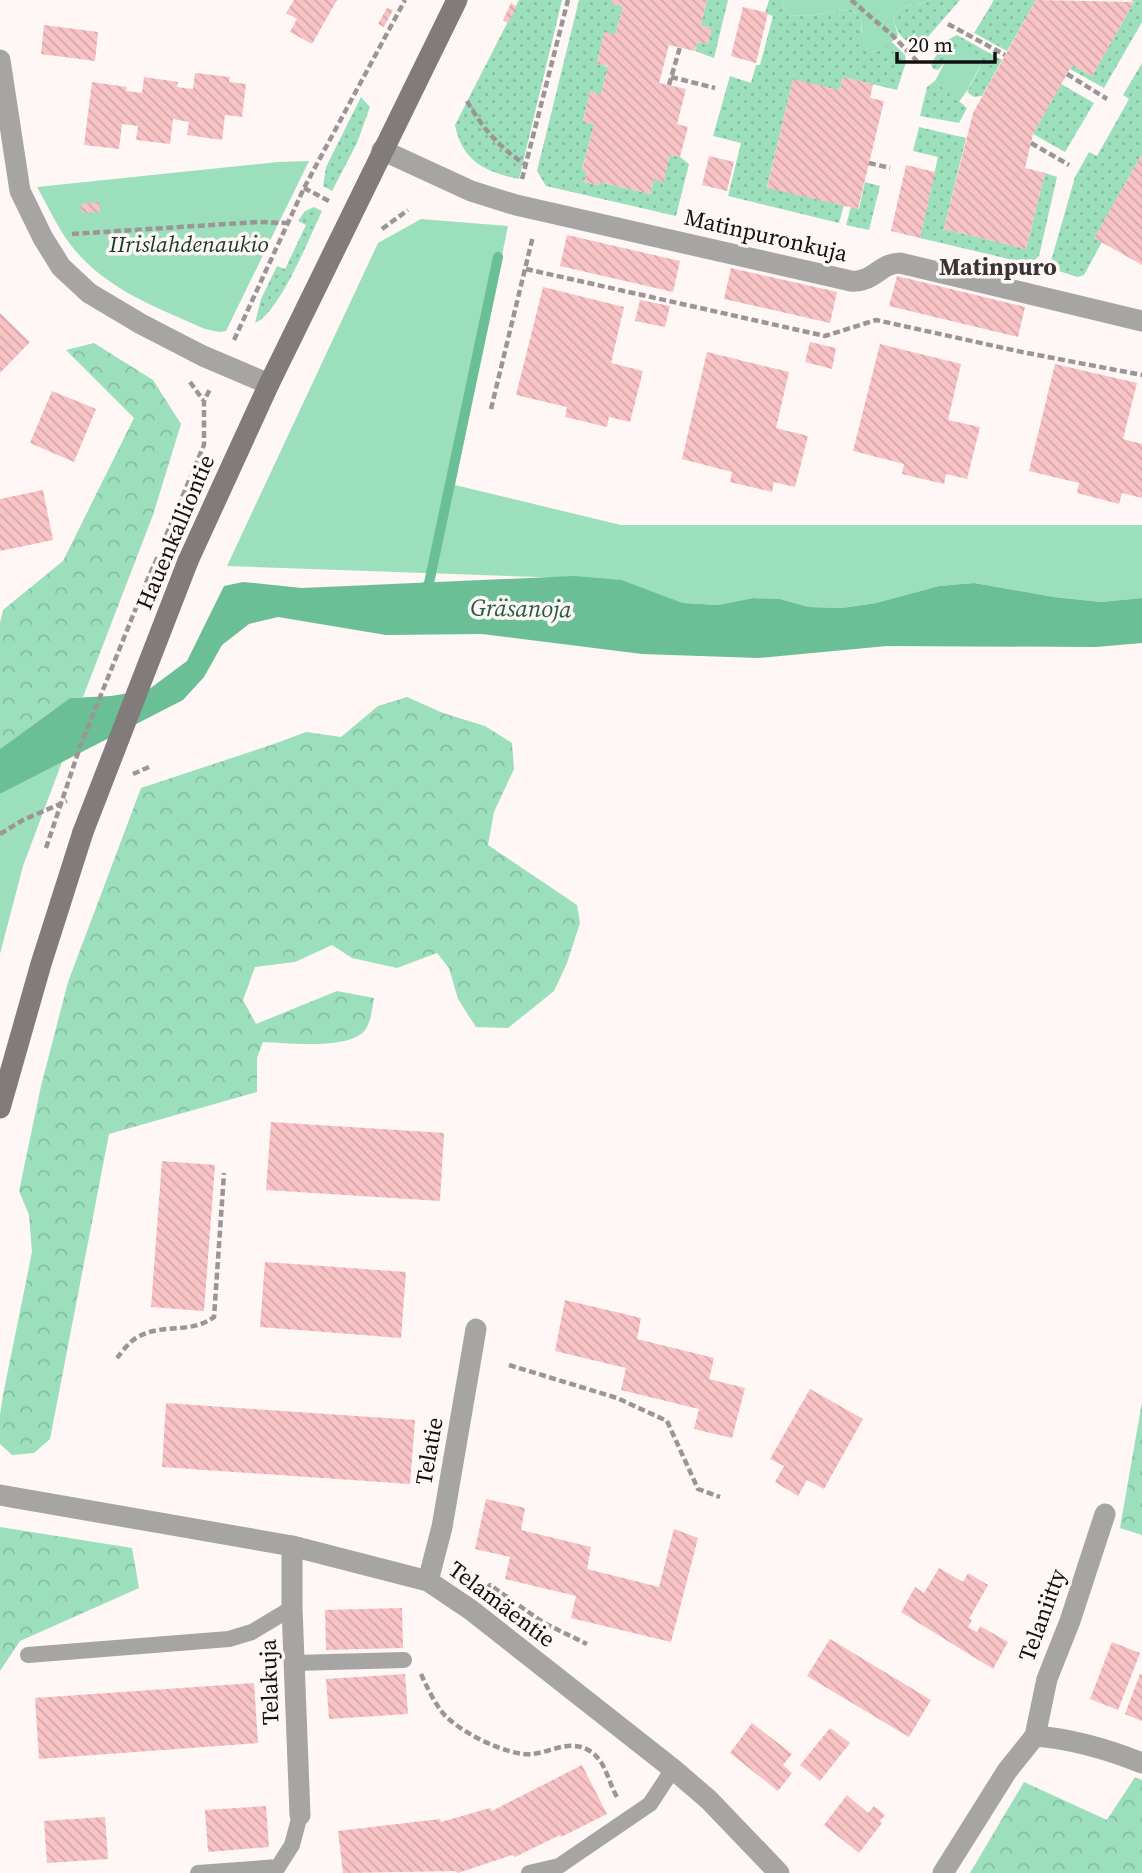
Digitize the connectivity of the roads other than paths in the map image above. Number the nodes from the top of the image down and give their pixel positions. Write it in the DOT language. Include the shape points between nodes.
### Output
graph roads {
  1 [pos="457,0"];
  2 [pos="0,60"];
  3 [pos="382,150"];
  4 [pos="10,190"];
  5 [pos="1142,321"];
  6 [pos="270,384"];
  7 [pos="0,1108"];
  8 [pos="476,1328"];
  9 [pos="0,1495"];
  10 [pos="1105,1514"];
  11 [pos="292,1546"];
  12 [pos="428,1581"];
  13 [pos="292,1608"];
  14 [pos="28,1655"];
  15 [pos="404,1660"];
  16 [pos="294,1663"];
  17 [pos="1035,1736"];
  18 [pos="1142,1763"];
  19 [pos="673,1769"];
  20 [pos="300,1815"];
  21 [pos="198,1873"];
  22 [pos="529,1873"];
  23 [pos="779,1873"];
  24 [pos="943,1873"];
  1 -- 3 [label="main road, Hauenkalliontie"];
  2 -- 4 [label="street"];
  3 -- 5 [label="street, Matinpuronkuja" via="471,191 516,205 850,281 862,282 892,263 900,263"];
  3 -- 6 [label="main road, Hauenkalliontie"];
  4 -- 6 [label="street" via="61,267 89,293 141,324"];
  6 -- 7 [label="main road, Hauenkalliontie, bridge" via="188,561 83,832"];
  8 -- 12 [label="street, Telatie" via="442,1527"];
  9 -- 11 [label="street, Telamäentie"];
  10 -- 17 [label="street, Telaniitty" via="1047,1679"];
  11 -- 12 [label="street, Telamäentie"];
  11 -- 13 [label="street, Telakuja"];
  12 -- 19 [label="street, Telamäentie"];
  13 -- 14 [label="lane" via="253,1632 229,1639"];
  13 -- 16 [label="street, Telakuja"];
  15 -- 16 [label="lane"];
  16 -- 20 [label="street, Telakuja"];
  17 -- 18 [label="street" via="1065,1738"];
  17 -- 24 [label="street" via="1007,1771"];
  19 -- 22 [label="lane" via="650,1804 559,1866"];
  19 -- 23 [label="street, Telamäentie"];
  20 -- 21 [label="lane" via="292,1845 278,1867"];
}
